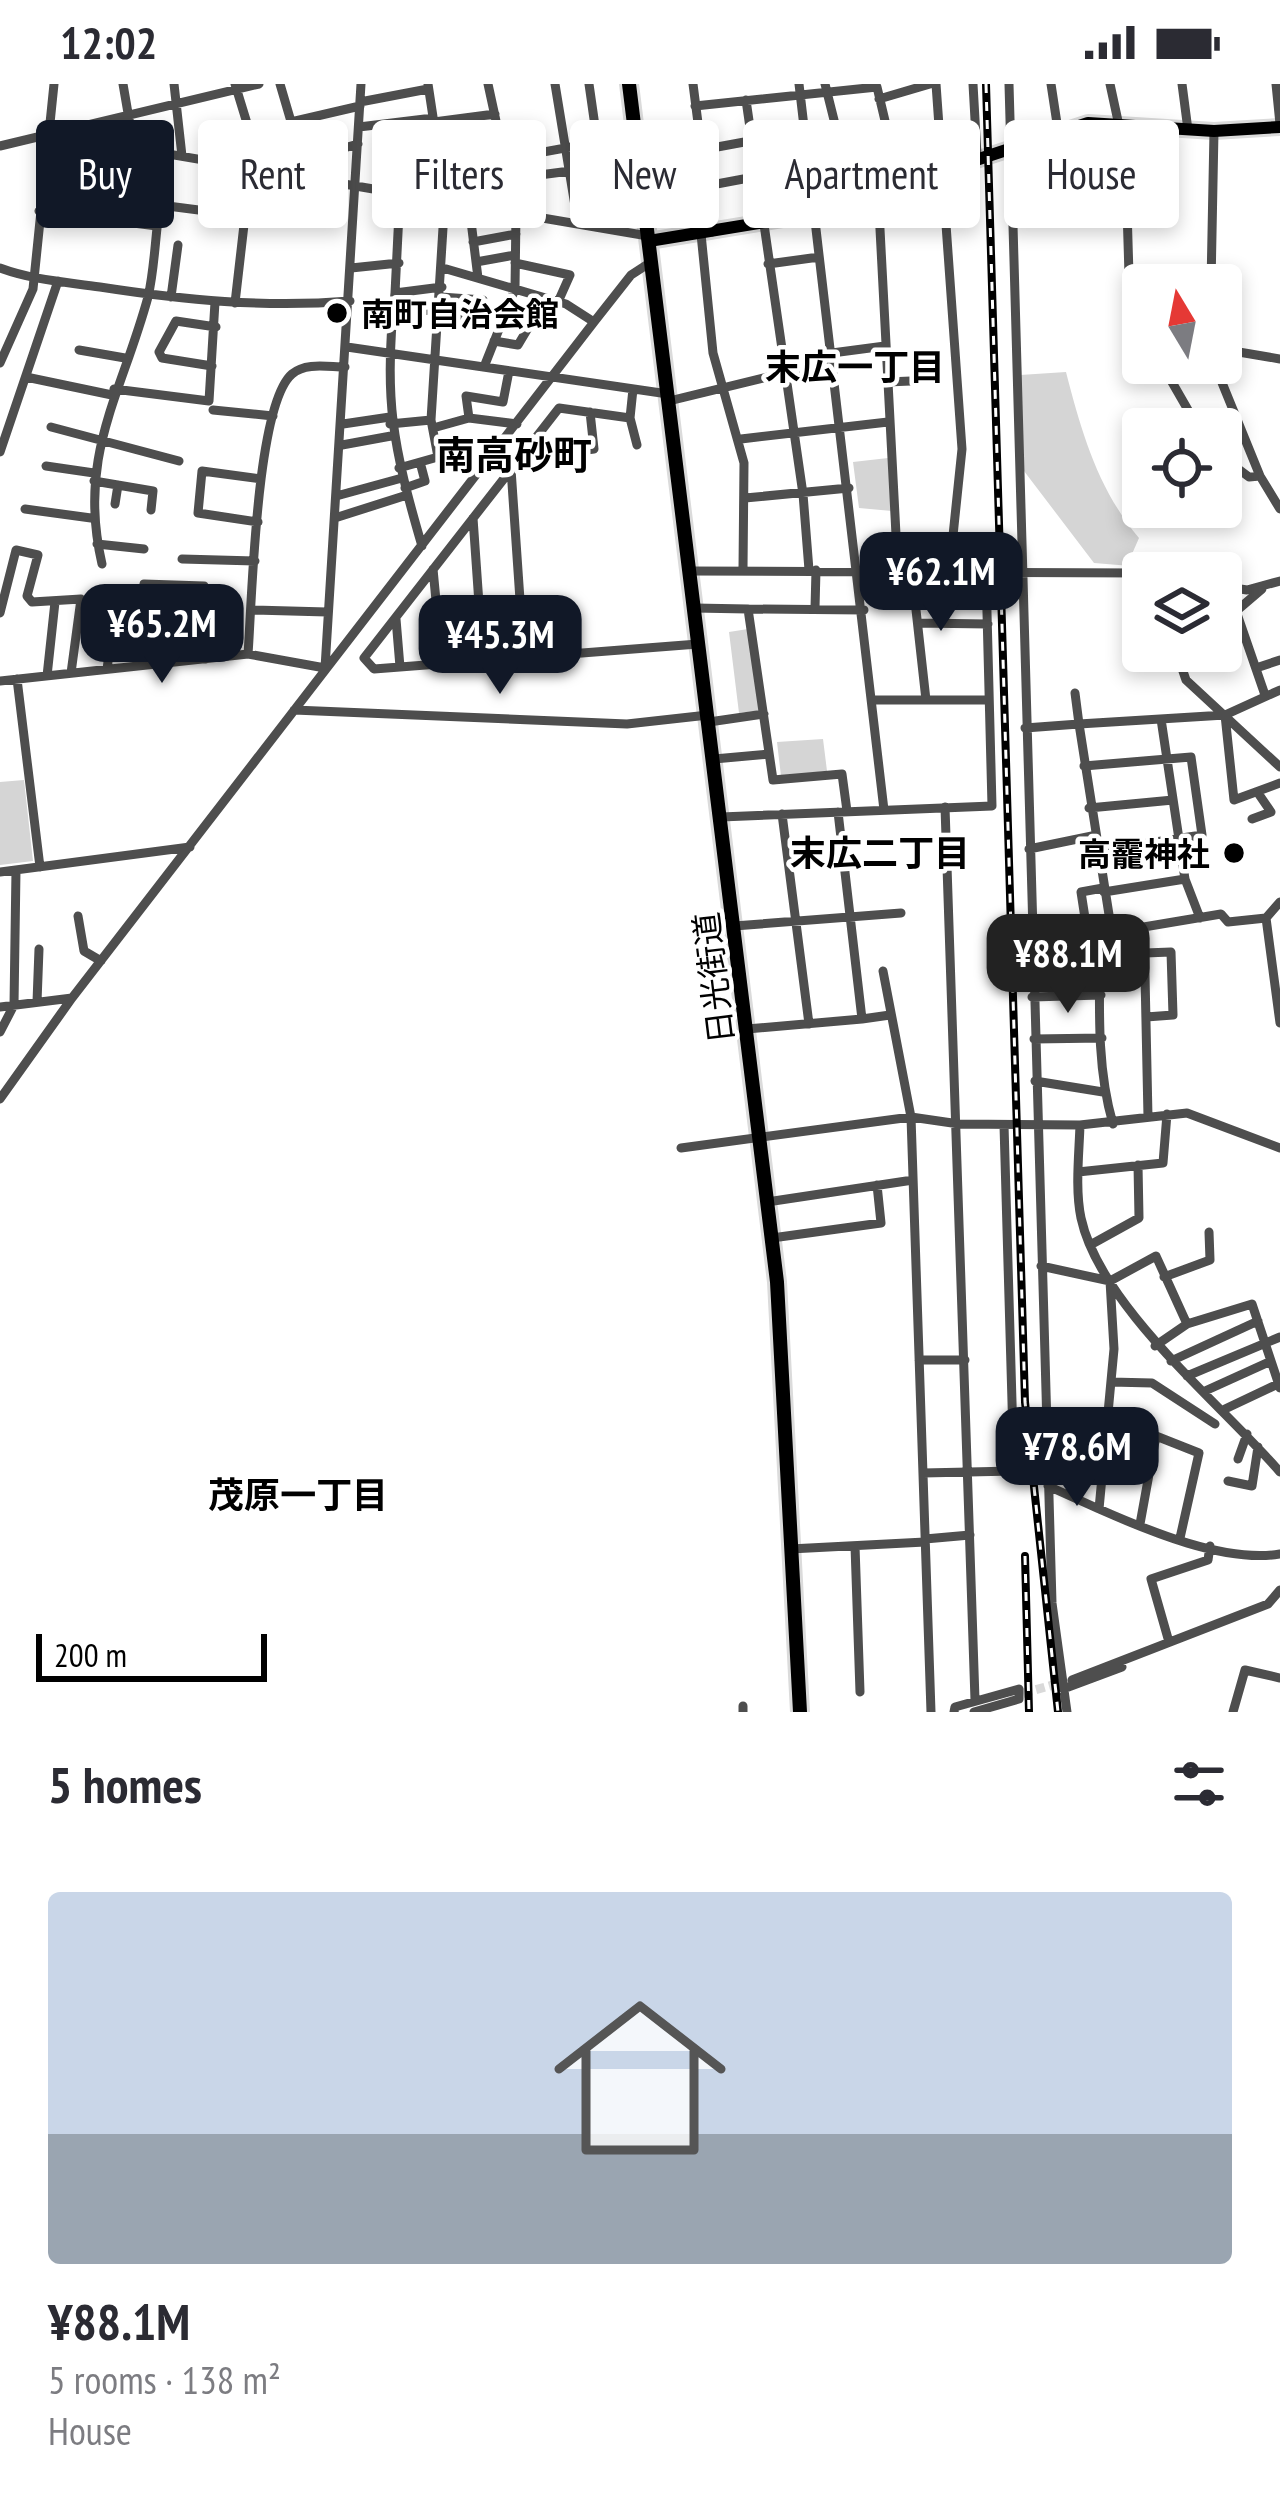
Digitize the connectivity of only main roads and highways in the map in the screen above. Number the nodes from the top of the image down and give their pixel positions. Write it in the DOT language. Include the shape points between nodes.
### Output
graph roads {
  1 [pos="629,84"];
  2 [pos="1280,126"];
  3 [pos="649,238"];
  4 [pos="800,1712"];
  1 -- 3 [label="highway, 日光街道"];
  2 -- 3 [label="main road" via="1214,131 1118,121 1058,130 813,214"];
  3 -- 4 [label="highway, 日光街道" via="772,1238"];
}
